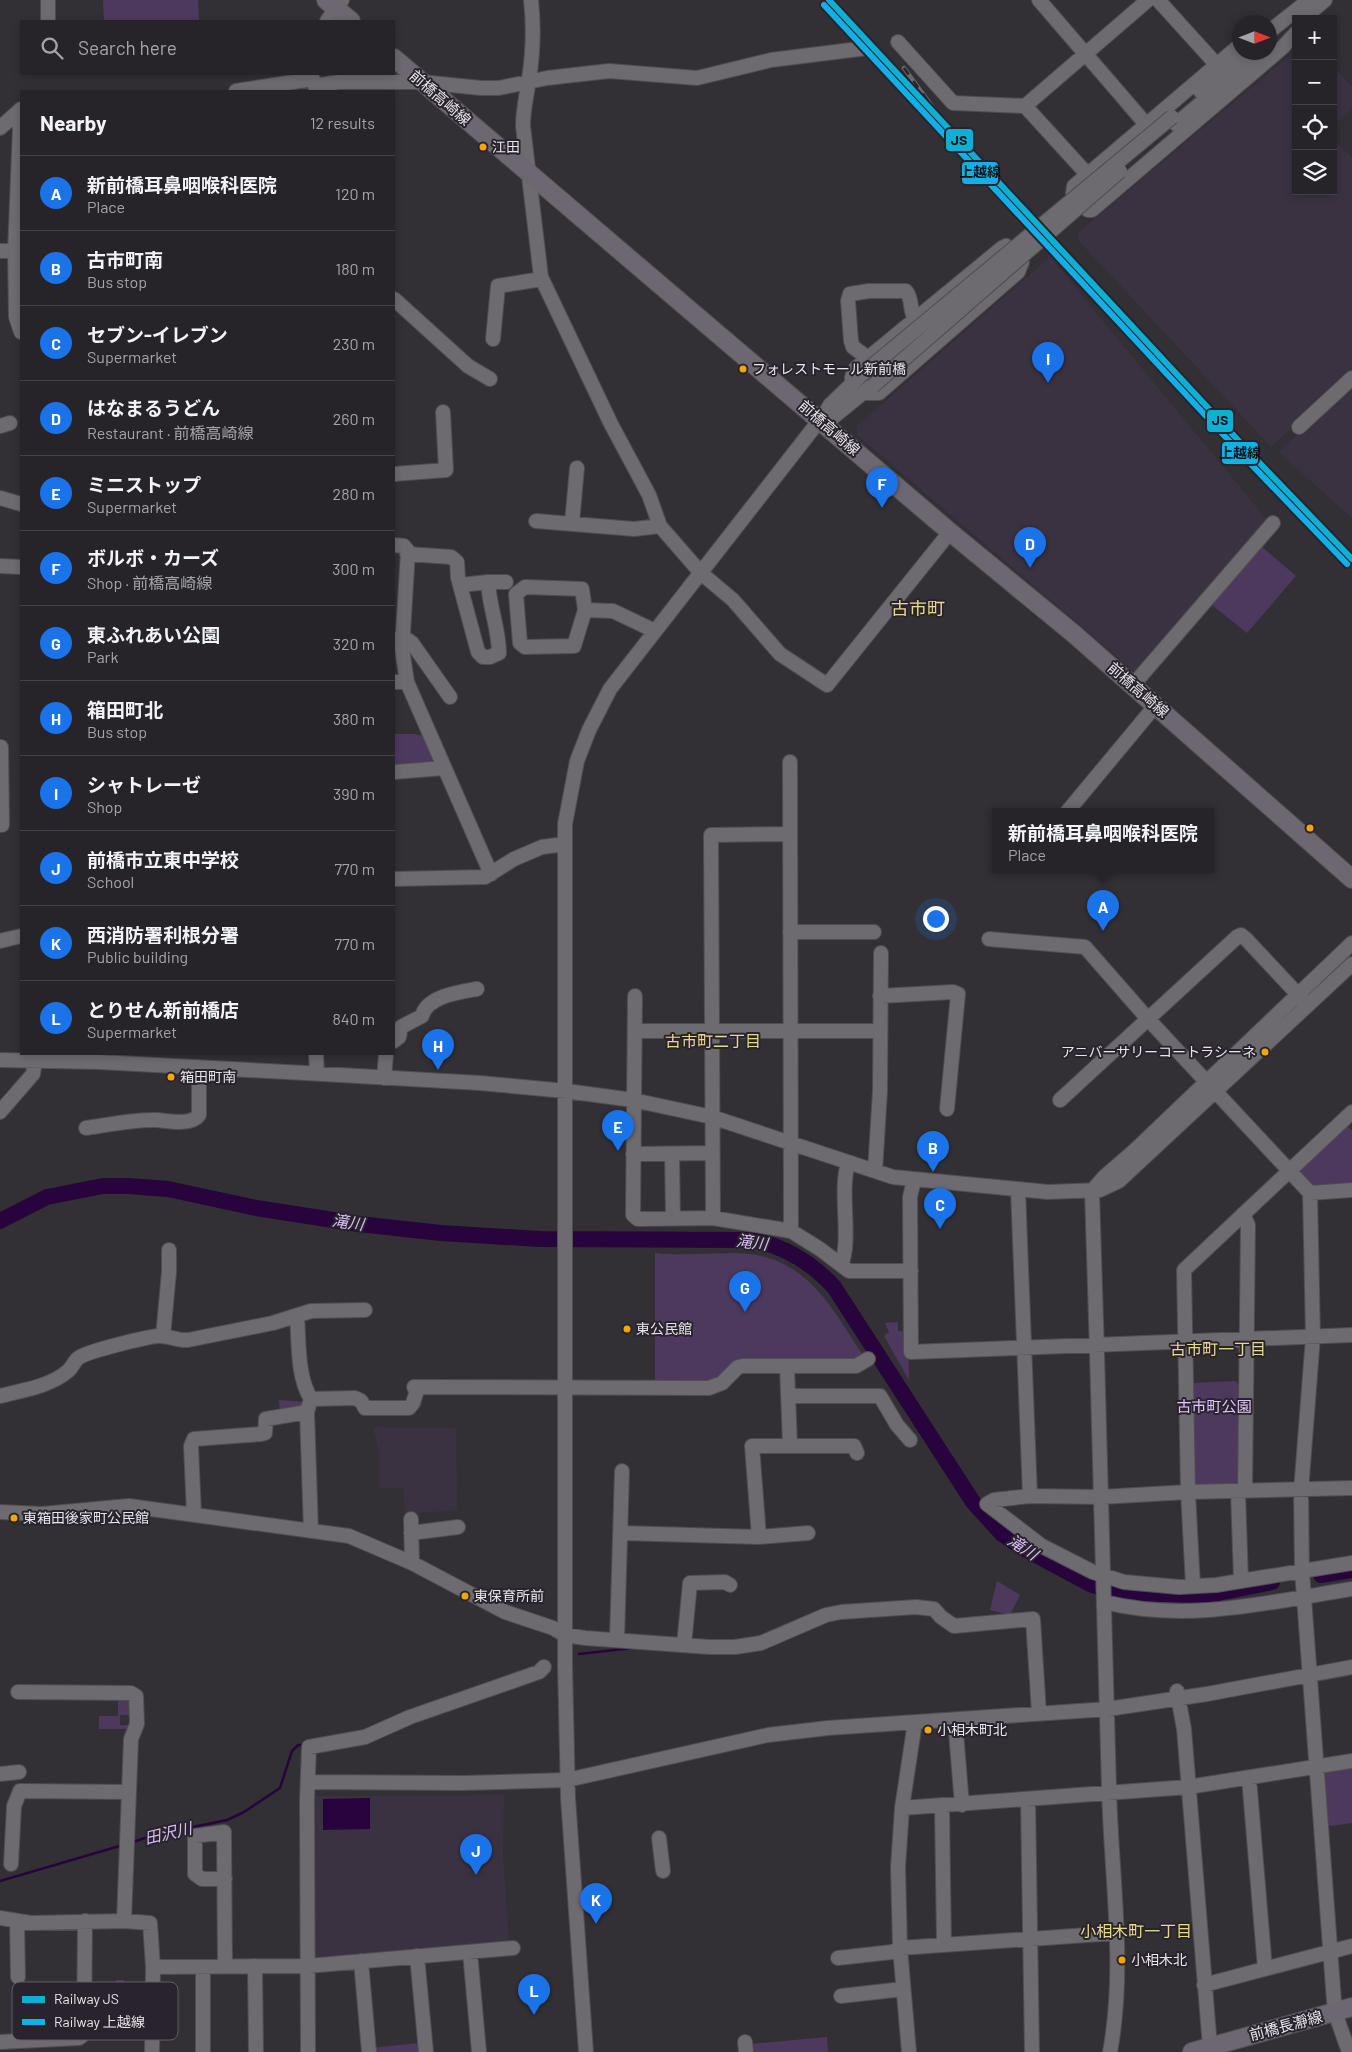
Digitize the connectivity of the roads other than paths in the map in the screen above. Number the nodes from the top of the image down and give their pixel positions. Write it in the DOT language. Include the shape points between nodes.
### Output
graph roads {
  1 [pos="48,0"];
  2 [pos="530,0"];
  3 [pos="1039,0"];
  4 [pos="1148,0"];
  5 [pos="1158,0"];
  6 [pos="1308,0"];
  7 [pos="1326,0"];
  8 [pos="1132,5"];
  9 [pos="333,7"];
  10 [pos="1309,15"];
  11 [pos="48,20"];
  12 [pos="350,20"];
  13 [pos="1277,24"];
  14 [pos="1292,28"];
  15 [pos="1292,37"];
  16 [pos="1277,41"];
  17 [pos="898,42"];
  18 [pos="866,48"];
  19 [pos="1232,51"];
  20 [pos="1086,54"];
  21 [pos="395,59"];
  22 [pos="1237,60"];
  23 [pos="1252,60"];
  24 [pos="1216,64"];
  25 [pos="421,82"];
  26 [pos="529,82"];
  27 [pos="314,83"];
  28 [pos="246,90"];
  29 [pos="1025,106"];
  30 [pos="19,111"];
  31 [pos="1174,120"];
  32 [pos="1146,123"];
  33 [pos="0,128"];
  34 [pos="528,173"];
  35 [pos="1087,174"];
  36 [pos="0,250"];
  37 [pos="18,252"];
  38 [pos="542,278"];
  39 [pos="395,300"];
  40 [pos="915,319"];
  41 [pos="20,329"];
  42 [pos="493,339"];
  43 [pos="868,358"];
  44 [pos="1352,378"];
  45 [pos="490,379"];
  46 [pos="856,379"];
  47 [pos="868,389"];
  48 [pos="443,412"];
  49 [pos="819,421"];
  50 [pos="1299,427"];
  51 [pos="578,468"];
  52 [pos="395,474"];
  53 [pos="0,498"];
  54 [pos="20,504"];
  55 [pos="536,521"];
  56 [pos="572,523"];
  57 [pos="1272,523"];
  58 [pos="660,526"];
  59 [pos="950,532"];
  60 [pos="395,545"];
  61 [pos="407,554"];
  62 [pos="0,566"];
  63 [pos="20,568"];
  64 [pos="701,573"];
  65 [pos="488,582"];
  66 [pos="506,582"];
  67 [pos="461,585"];
  68 [pos="586,610"];
  69 [pos="655,632"];
  70 [pos="398,639"];
  71 [pos="401,682"];
  72 [pos="1133,685"];
  73 [pos="450,697"];
  74 [pos="1156,705"];
  75 [pos="1,746"];
  76 [pos="790,762"];
  77 [pos="1,766"];
  78 [pos="444,768"];
  79 [pos="395,772"];
  80 [pos="1070,808"];
  81 [pos="1,810"];
  82 [pos="2,826"];
  83 [pos="790,834"];
  84 [pos="565,844"];
  85 [pos="491,874"];
  86 [pos="395,879"];
  87 [pos="1352,879"];
  88 [pos="790,932"];
  89 [pos="874,932"];
  90 [pos="20,936"];
  91 [pos="989,939"];
  92 [pos="0,941"];
  93 [pos="1352,943"];
  94 [pos="881,953"];
  95 [pos="1335,959"];
  96 [pos="1350,969"];
  97 [pos="477,989"];
  98 [pos="635,996"];
  99 [pos="880,996"];
  100 [pos="1303,1000"];
  101 [pos="1148,1019"];
  102 [pos="635,1031"];
  103 [pos="712,1031"];
  104 [pos="790,1031"];
  105 [pos="880,1031"];
  106 [pos="395,1040"];
  107 [pos="316,1055"];
  108 [pos="386,1055"];
  109 [pos="0,1060"];
  110 [pos="35,1061"];
  111 [pos="199,1067"];
  112 [pos="317,1074"];
  113 [pos="384,1078"];
  114 [pos="1210,1086"];
  115 [pos="566,1091"];
  116 [pos="633,1100"];
  117 [pos="1060,1100"];
  118 [pos="947,1109"];
  119 [pos="0,1112"];
  120 [pos="1352,1112"];
  121 [pos="712,1117"];
  122 [pos="86,1128"];
  123 [pos="790,1142"];
  124 [pos="712,1153"];
  125 [pos="633,1154"];
  126 [pos="672,1154"];
  127 [pos="848,1163"];
  128 [pos="1289,1170"];
  129 [pos="875,1171"];
  130 [pos="914,1180"];
  131 [pos="1018,1190"];
  132 [pos="1352,1190"];
  133 [pos="1092,1191"];
  134 [pos="1310,1193"];
  135 [pos="1243,1214"];
  136 [pos="713,1218"];
  137 [pos="673,1219"];
  138 [pos="790,1230"];
  139 [pos="169,1250"];
  140 [pos="841,1265"];
  141 [pos="911,1271"];
  142 [pos="365,1310"];
  143 [pos="297,1316"];
  144 [pos="1352,1335"];
  145 [pos="163,1336"];
  146 [pos="1313,1337"];
  147 [pos="1247,1339"];
  148 [pos="1185,1341"];
  149 [pos="1096,1346"];
  150 [pos="1025,1347"];
  151 [pos="868,1360"];
  152 [pos="786,1367"];
  153 [pos="565,1387"];
  154 [pos="0,1396"];
  155 [pos="788,1396"];
  156 [pos="309,1405"];
  157 [pos="910,1440"];
  158 [pos="790,1445"];
  159 [pos="858,1453"];
  160 [pos="622,1471"];
  161 [pos="1352,1488"];
  162 [pos="1242,1490"];
  163 [pos="1301,1491"];
  164 [pos="1188,1492"];
  165 [pos="1030,1496"];
  166 [pos="1101,1497"];
  167 [pos="0,1512"];
  168 [pos="194,1514"];
  169 [pos="458,1527"];
  170 [pos="311,1531"];
  171 [pos="621,1533"];
  172 [pos="808,1533"];
  173 [pos="759,1537"];
  174 [pos="412,1563"];
  175 [pos="1352,1563"];
  176 [pos="1302,1572"];
  177 [pos="1103,1578"];
  178 [pos="1241,1581"];
  179 [pos="730,1585"];
  180 [pos="1193,1586"];
  181 [pos="1352,1589"];
  182 [pos="1303,1595"];
  183 [pos="1104,1600"];
  184 [pos="565,1635"];
  185 [pos="617,1639"];
  186 [pos="684,1646"];
  187 [pos="1352,1658"];
  188 [pos="1352,1666"];
  189 [pos="544,1668"];
  190 [pos="1310,1670"];
  191 [pos="18,1692"];
  192 [pos="1178,1694"];
  193 [pos="1108,1709"];
  194 [pos="1039,1713"];
  195 [pos="955,1720"];
  196 [pos="915,1722"];
  197 [pos="1352,1761"];
  198 [pos="1317,1766"];
  199 [pos="19,1772"];
  200 [pos="0,1774"];
  201 [pos="1249,1778"];
  202 [pos="567,1780"];
  203 [pos="308,1782"];
  204 [pos="1188,1787"];
  205 [pos="128,1792"];
  206 [pos="1109,1794"];
  207 [pos="1028,1799"];
  208 [pos="962,1805"];
  209 [pos="942,1806"];
  210 [pos="902,1808"];
  211 [pos="659,1838"];
  212 [pos="11,1864"];
  213 [pos="663,1871"];
  214 [pos="225,1879"];
  215 [pos="0,1918"];
  216 [pos="124,1921"];
  217 [pos="17,1922"];
  218 [pos="85,1922"];
  219 [pos="1116,1933"];
  220 [pos="1029,1940"];
  221 [pos="944,1945"];
  222 [pos="1352,1946"];
  223 [pos="513,1948"];
  224 [pos="900,1948"];
  225 [pos="470,1952"];
  226 [pos="1330,1952"];
  227 [pos="417,1956"];
  228 [pos="838,1958"];
  229 [pos="361,1961"];
  230 [pos="225,1966"];
  231 [pos="255,1966"];
  232 [pos="308,1966"];
  233 [pos="153,1967"];
  234 [pos="203,1967"];
  235 [pos="1265,1969"];
  236 [pos="18,1977"];
  237 [pos="84,1982"];
  238 [pos="153,1982"];
  239 [pos="1204,1986"];
  240 [pos="903,1989"];
  241 [pos="841,1996"];
  242 [pos="1344,2010"];
  243 [pos="40,2040"];
  244 [pos="0,2042"];
  245 [pos="1210,2047"];
  246 [pos="203,2052"];
  247 [pos="256,2052"];
  248 [pos="308,2052"];
  249 [pos="369,2052"];
  250 [pos="426,2052"];
  251 [pos="479,2052"];
  252 [pos="586,2052"];
  253 [pos="909,2052"];
  254 [pos="1032,2052"];
  255 [pos="1110,2052"];
  256 [pos="1192,2052"];
  257 [pos="1349,2052"];
  1 -- 11 [label="street"];
  2 -- 26 [label="street" via="533,38"];
  3 -- 20 [label="street"];
  4 -- 8 [label="street"];
  5 -- 24 [label="street"];
  6 -- 13 [label="street"];
  7 -- 10 [label="street"];
  8 -- 20 [label="street"];
  9 -- 12 [label="main road"];
  14 -- 16 [label="street"];
  15 -- 35 [label="street" via="1090,210 1072,191"];
  17 -- 29 [label="street" via="953,103"];
  18 -- 26 [label="street" via="771,60 697,78 609,71"];
  19 -- 24 [label="street"];
  20 -- 29 [label="street"];
  20 -- 32 [label="street"];
  21 -- 25 [label="main road, 前橋高崎線"];
  22 -- 31 [label="street"];
  23 -- 31 [label="street"];
  24 -- 32 [label="street"];
  25 -- 26 [label="street" via="487,88"];
  25 -- 27 [label="street"];
  25 -- 34 [label="main road, 前橋高崎線"];
  26 -- 34 [label="street" via="523,104"];
  27 -- 28 [label="street"];
  29 -- 35 [label="street"];
  30 -- 33 [label="street"];
  30 -- 37 [label="street"];
  31 -- 46 [label="street, bridge"];
  31 -- 47 [label="street, bridge"];
  32 -- 35 [label="street"];
  34 -- 38 [label="street"];
  34 -- 49 [label="main road, 前橋高崎線"];
  36 -- 37 [label="street"];
  37 -- 41 [label="street" via="16,317"];
  38 -- 42 [label="street" via="498,286"];
  38 -- 58 [label="street" via="611,424 649,494"];
  39 -- 45 [label="street" via="468,366"];
  40 -- 43 [label="street"];
  40 -- 43 [label="street" via="906,291 850,294 851,341 853,347"];
  40 -- 47 [label="street" via="1002,248 1010,248 1022,262 1018,272 879,393"];
  43 -- 46 [label="street" via="854,371"];
  44 -- 50 [label="street"];
  46 -- 49 [label="street" via="830,404"];
  47 -- 49 [label="street" via="832,418"];
  48 -- 52 [label="street" via="446,470"];
  49 -- 59 [label="main road, 前橋高崎線"];
  49 -- 64 [label="street"];
  51 -- 56 [label="street"];
  53 -- 54 [label="street"];
  55 -- 56 [label="street"];
  56 -- 58 [label="street" via="634,529"];
  57 -- 72 [label="street"];
  58 -- 64 [label="street"];
  59 -- 64 [label="street" via="827,685 780,654 733,600"];
  59 -- 72 [label="main road, 前橋高崎線"];
  60 -- 61 [label="street" via="407,547"];
  61 -- 67 [label="street" via="452,557 457,562"];
  61 -- 70 [label="street"];
  62 -- 63 [label="street"];
  64 -- 69 [label="street"];
  65 -- 66 [label="street"];
  65 -- 67 [label="street"];
  65 -- 67 [label="street" via="499,652 490,657 478,652"];
  68 -- 68 [label="street" via="574,646 525,647 520,643 516,594 520,589 582,589"];
  68 -- 69 [label="street" via="613,611"];
  69 -- 84 [label="street" via="610,689 582,745 567,806"];
  70 -- 71 [label="street" via="402,657"];
  70 -- 73 [label="street" via="408,640 414,646"];
  71 -- 78 [label="street"];
  72 -- 74 [label="main road, 前橋高崎線"];
  74 -- 80 [label="street"];
  74 -- 87 [label="main road, 前橋高崎線"];
  75 -- 77 [label="street"];
  76 -- 83 [label="street"];
  77 -- 81 [label="street"];
  78 -- 79 [label="street" via="438,771"];
  78 -- 85 [label="street"];
  81 -- 82 [label="street"];
  83 -- 88 [label="street"];
  83 -- 103 [label="street" via="711,835"];
  84 -- 85 [label="street" via="542,847"];
  84 -- 115 [label="street"];
  85 -- 86 [label="street"];
  88 -- 89 [label="street"];
  88 -- 104 [label="street"];
  90 -- 92 [label="street"];
  91 -- 101 [label="street" via="1085,947"];
  93 -- 95 [label="street"];
  94 -- 99 [label="street"];
  95 -- 96 [label="street"];
  95 -- 100 [label="street"];
  96 -- 100 [label="street"];
  97 -- 106 [label="street" via="450,994 429,1004 422,1016 401,1027"];
  98 -- 102 [label="street"];
  99 -- 105 [label="street"];
  99 -- 118 [label="street" via="958,994"];
  100 -- 101 [label="street" via="1241,935"];
  100 -- 114 [label="street"];
  101 -- 114 [label="street"];
  101 -- 117 [label="street"];
  102 -- 103 [label="street"];
  102 -- 116 [label="street"];
  103 -- 104 [label="street"];
  103 -- 121 [label="street"];
  104 -- 105 [label="street"];
  104 -- 123 [label="street"];
  105 -- 129 [label="street"];
  107 -- 112 [label="street"];
  108 -- 113 [label="street"];
  109 -- 110 [label="street"];
  110 -- 111 [label="street"];
  110 -- 119 [label="street" via="33,1074"];
  111 -- 112 [label="street"];
  111 -- 122 [label="street" via="199,1115 196,1118 176,1122 138,1120"];
  112 -- 113 [label="street"];
  113 -- 115 [label="street"];
  114 -- 128 [label="street"];
  114 -- 133 [label="street" via="1119,1181"];
  115 -- 116 [label="street"];
  115 -- 153 [label="street"];
  116 -- 121 [label="street"];
  116 -- 125 [label="street"];
  120 -- 128 [label="street"];
  121 -- 123 [label="street"];
  121 -- 124 [label="street"];
  123 -- 127 [label="street"];
  123 -- 138 [label="street"];
  124 -- 126 [label="street"];
  124 -- 136 [label="street"];
  125 -- 126 [label="street"];
  125 -- 137 [label="street" via="633,1215 638,1219"];
  126 -- 137 [label="street"];
  127 -- 129 [label="street"];
  127 -- 140 [label="street" via="844,1179 844,1252"];
  128 -- 134 [label="street"];
  128 -- 135 [label="street"];
  129 -- 130 [label="street"];
  130 -- 131 [label="street"];
  130 -- 141 [label="street" via="910,1197"];
  131 -- 133 [label="street"];
  131 -- 150 [label="street"];
  132 -- 134 [label="street"];
  133 -- 149 [label="street"];
  134 -- 146 [label="street"];
  135 -- 147 [label="street" via="1248,1225"];
  135 -- 148 [label="street" via="1184,1270"];
  136 -- 137 [label="street"];
  136 -- 138 [label="street"];
  138 -- 140 [label="street"];
  139 -- 145 [label="street" via="170,1272"];
  140 -- 141 [label="street" via="849,1271"];
  141 -- 150 [label="street" via="911,1352"];
  142 -- 143 [label="street" via="321,1309"];
  143 -- 145 [label="street" via="188,1340"];
  143 -- 156 [label="street"];
  144 -- 146 [label="street"];
  145 -- 154 [label="street" via="81,1356 62,1375 32,1389"];
  146 -- 147 [label="street"];
  146 -- 163 [label="street"];
  147 -- 148 [label="street"];
  147 -- 162 [label="street"];
  148 -- 149 [label="street"];
  148 -- 164 [label="street"];
  149 -- 150 [label="street"];
  149 -- 166 [label="street"];
  150 -- 165 [label="street"];
  151 -- 152 [label="street" via="856,1366"];
  152 -- 153 [label="street" via="738,1367 722,1383 709,1388"];
  152 -- 155 [label="street"];
  153 -- 156 [label="street" via="416,1387 409,1408 365,1408 355,1398"];
  153 -- 184 [label="street"];
  155 -- 157 [label="street" via="880,1396"];
  155 -- 158 [label="street"];
  156 -- 168 [label="street" via="266,1419 265,1433 194,1439 191,1446"];
  156 -- 170 [label="street"];
  158 -- 159 [label="street" via="854,1446"];
  158 -- 173 [label="street" via="752,1446"];
  160 -- 171 [label="street"];
  161 -- 163 [label="street"];
  162 -- 163 [label="street"];
  162 -- 164 [label="street"];
  162 -- 178 [label="street"];
  163 -- 176 [label="street"];
  164 -- 166 [label="street"];
  164 -- 180 [label="street"];
  165 -- 166 [label="street"];
  165 -- 177 [label="street" via="994,1500 987,1504 1042,1546"];
  166 -- 177 [label="street"];
  167 -- 168 [label="street" via="42,1514 129,1506"];
  168 -- 170 [label="street"];
  169 -- 174 [label="street" via="411,1526"];
  170 -- 174 [label="street" via="356,1538"];
  171 -- 173 [label="street"];
  171 -- 185 [label="street"];
  172 -- 173 [label="street"];
  174 -- 184 [label="street" via="486,1603"];
  175 -- 176 [label="street"];
  176 -- 178 [label="street"];
  176 -- 182 [label="street"];
  177 -- 180 [label="street" via="1155,1586"];
  177 -- 183 [label="street"];
  178 -- 180 [label="street"];
  179 -- 186 [label="street" via="725,1582 690,1583"];
  181 -- 182 [label="street"];
  182 -- 183 [label="street" via="1209,1612 1146,1610"];
  182 -- 190 [label="street"];
  183 -- 193 [label="street"];
  184 -- 185 [label="street"];
  184 -- 202 [label="street"];
  185 -- 186 [label="street"];
  186 -- 194 [label="street" via="720,1648 761,1643 841,1612 923,1607 934,1609 954,1626 1033,1619"];
  187 -- 190 [label="street"];
  188 -- 190 [label="street"];
  189 -- 203 [label="street" via="523,1679 419,1714 365,1737 309,1747"];
  190 -- 192 [label="street"];
  190 -- 198 [label="street"];
  191 -- 205 [label="street" via="134,1694 137,1724 131,1739"];
  192 -- 193 [label="street"];
  192 -- 204 [label="street"];
  193 -- 194 [label="street"];
  193 -- 206 [label="street"];
  194 -- 195 [label="street"];
  195 -- 196 [label="street"];
  195 -- 208 [label="street"];
  196 -- 202 [label="street" via="768,1735"];
  196 -- 210 [label="street"];
  197 -- 198 [label="street"];
  198 -- 201 [label="street"];
  198 -- 226 [label="street"];
  199 -- 200 [label="street"];
  201 -- 204 [label="street"];
  201 -- 235 [label="street"];
  202 -- 203 [label="street"];
  202 -- 252 [label="street"];
  203 -- 232 [label="street"];
  204 -- 206 [label="street"];
  204 -- 239 [label="street"];
  205 -- 212 [label="street" via="20,1791 14,1806"];
  205 -- 216 [label="street"];
  206 -- 207 [label="street"];
  206 -- 219 [label="street"];
  207 -- 208 [label="street"];
  207 -- 220 [label="street"];
  208 -- 209 [label="street"];
  209 -- 210 [label="street"];
  209 -- 221 [label="street"];
  210 -- 224 [label="street" via="898,1867"];
  211 -- 213 [label="street"];
  214 -- 230 [label="street"];
  215 -- 217 [label="street"];
  216 -- 218 [label="street"];
  216 -- 233 [label="street" via="145,1921 151,1925"];
  217 -- 218 [label="street"];
  217 -- 236 [label="street"];
  218 -- 237 [label="street"];
  219 -- 220 [label="street"];
  219 -- 255 [label="street" via="1117,1997"];
  220 -- 221 [label="street"];
  220 -- 254 [label="street"];
  221 -- 224 [label="street"];
  222 -- 226 [label="street"];
  223 -- 225 [label="street"];
  224 -- 228 [label="street" via="892,1952"];
  224 -- 240 [label="street"];
  225 -- 227 [label="street"];
  225 -- 251 [label="street"];
  226 -- 235 [label="street"];
  226 -- 242 [label="street"];
  227 -- 229 [label="street"];
  227 -- 250 [label="street"];
  229 -- 232 [label="street"];
  229 -- 249 [label="street"];
  230 -- 231 [label="street"];
  230 -- 234 [label="street"];
  231 -- 232 [label="street"];
  231 -- 247 [label="street"];
  232 -- 248 [label="street"];
  233 -- 234 [label="street"];
  233 -- 238 [label="street"];
  234 -- 246 [label="street"];
  235 -- 239 [label="street"];
  239 -- 245 [label="street"];
  240 -- 241 [label="street"];
  240 -- 253 [label="street"];
  242 -- 245 [label="main road, 前橋長瀞線"];
  242 -- 257 [label="street"];
  243 -- 244 [label="street"];
  245 -- 256 [label="main road, 前橋長瀞線"];
}
